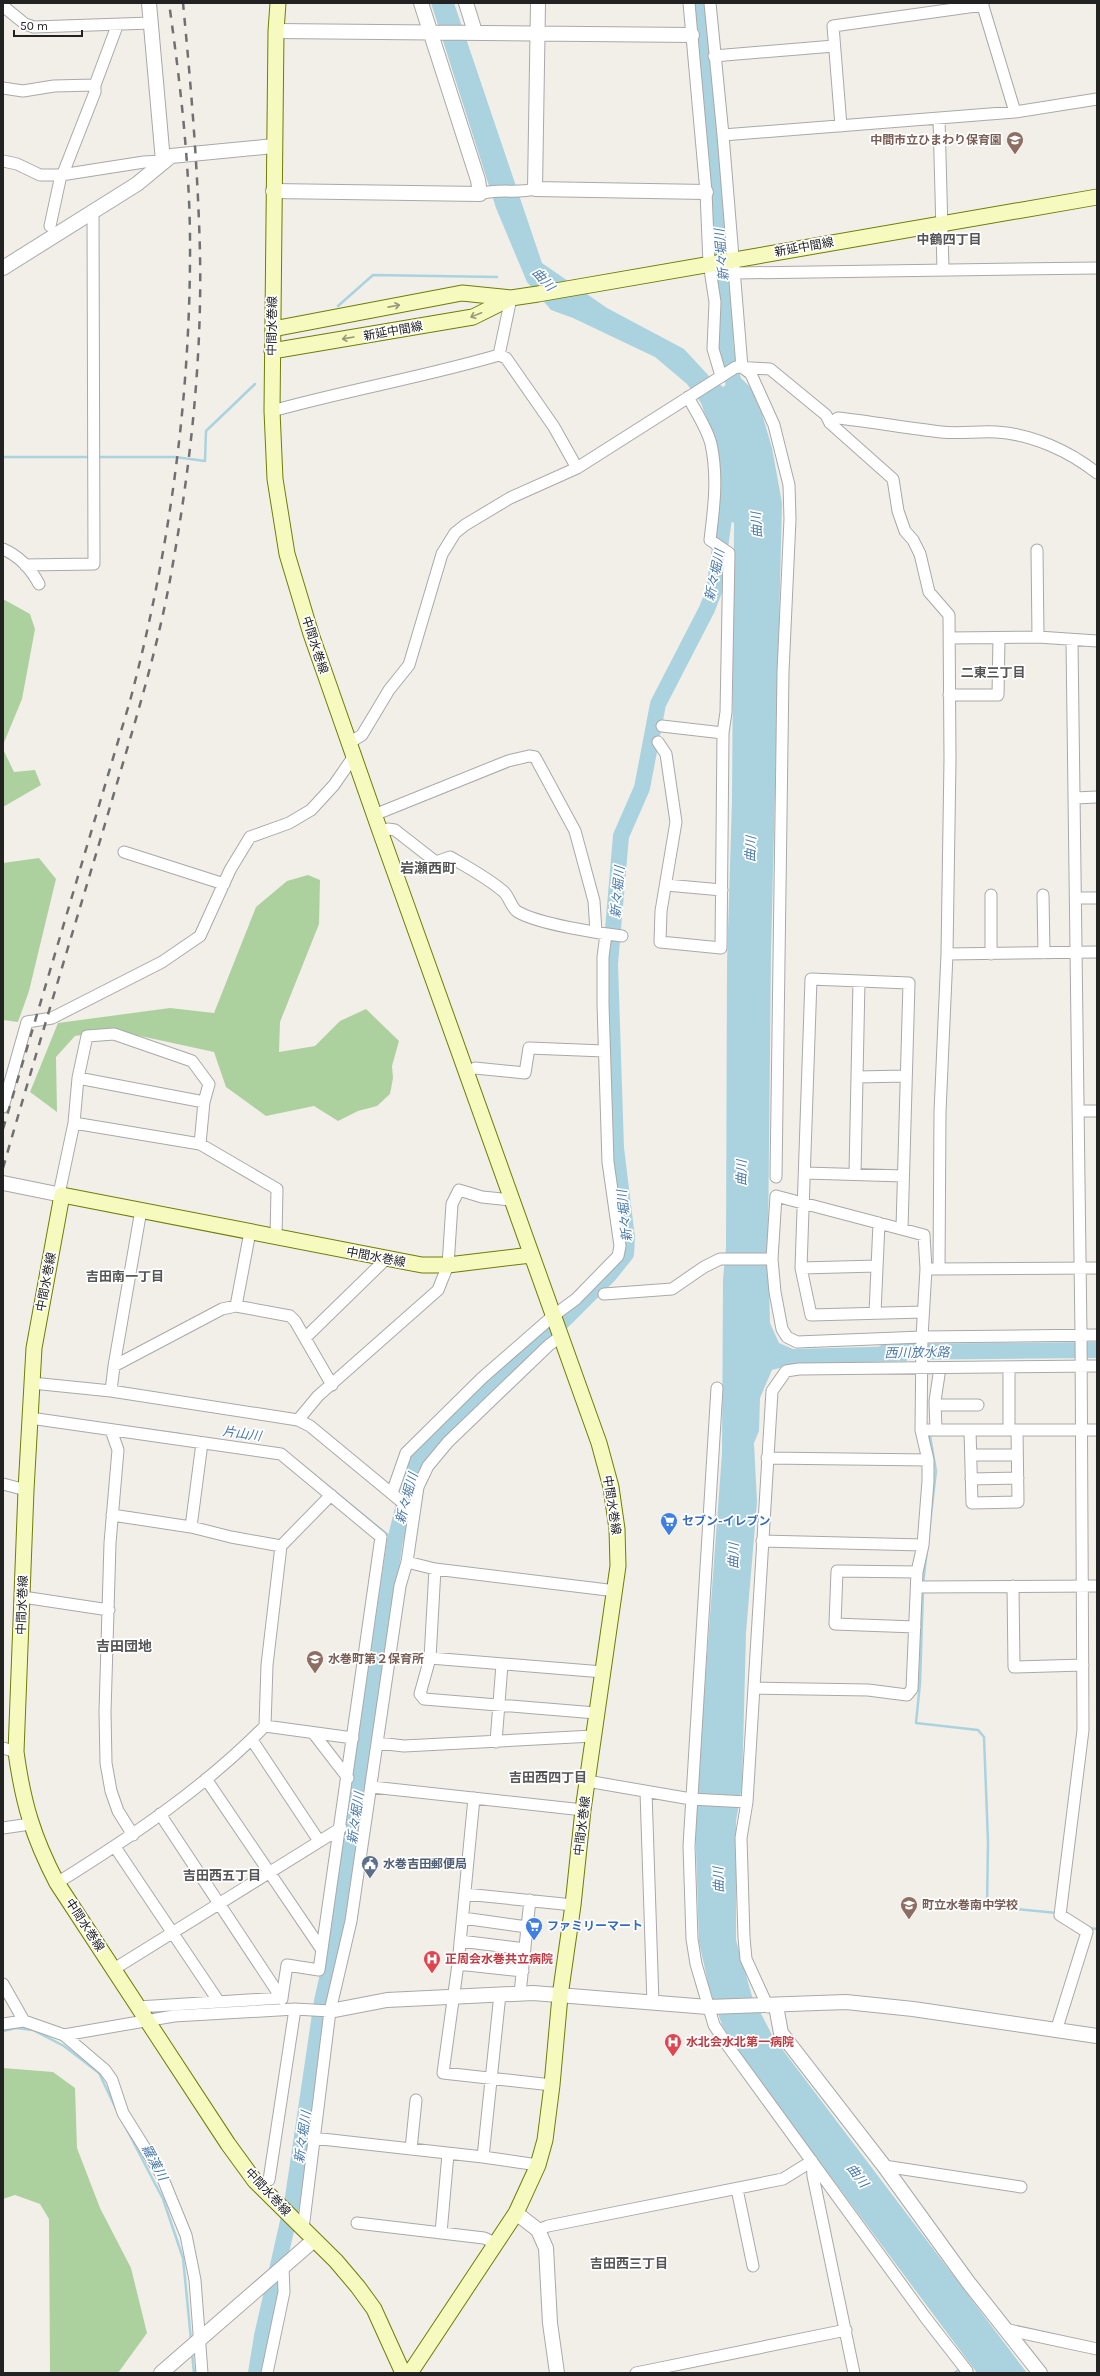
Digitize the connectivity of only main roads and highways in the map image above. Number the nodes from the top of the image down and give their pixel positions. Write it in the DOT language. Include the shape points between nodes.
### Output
graph roads {
  1 [pos="278,3"];
  2 [pos="1097,196"];
  3 [pos="511,298"];
  4 [pos="273,328"];
  5 [pos="272,351"];
  6 [pos="531,1255"];
  7 [pos="10,1750"];
  8 [pos="403,2373"];
  9 [pos="410,2373"];
  1 -- 4 [label="main road, 中間水巻線"];
  2 -- 3 [label="main road, 新延中間線" via="941,223 732,264 711,263"];
  4 -- 3 [label="main road, 新延中間線, one-way" via="462,293"];
  3 -- 5 [label="main road, 新延中間線, one-way" via="473,317"];
  4 -- 5 [label="main road, 中間水巻線"];
  5 -- 6 [label="main road, 中間水巻線" via="275,479 287,554 311,634 374,815"];
  6 -- 7 [label="main road, 中間水巻線" via="448,1265 422,1265 61,1195 34,1348 23,1597"];
  6 -- 9 [label="main road, 中間水巻線" via="599,1443 611,1487 617,1529 616,1591 583,1810 545,2140 538,2165 516,2213"];
  7 -- 8 [label="main road, 中間水巻線" via="30,1824 57,1883 239,2160 270,2197 354,2282 374,2309"];
}
